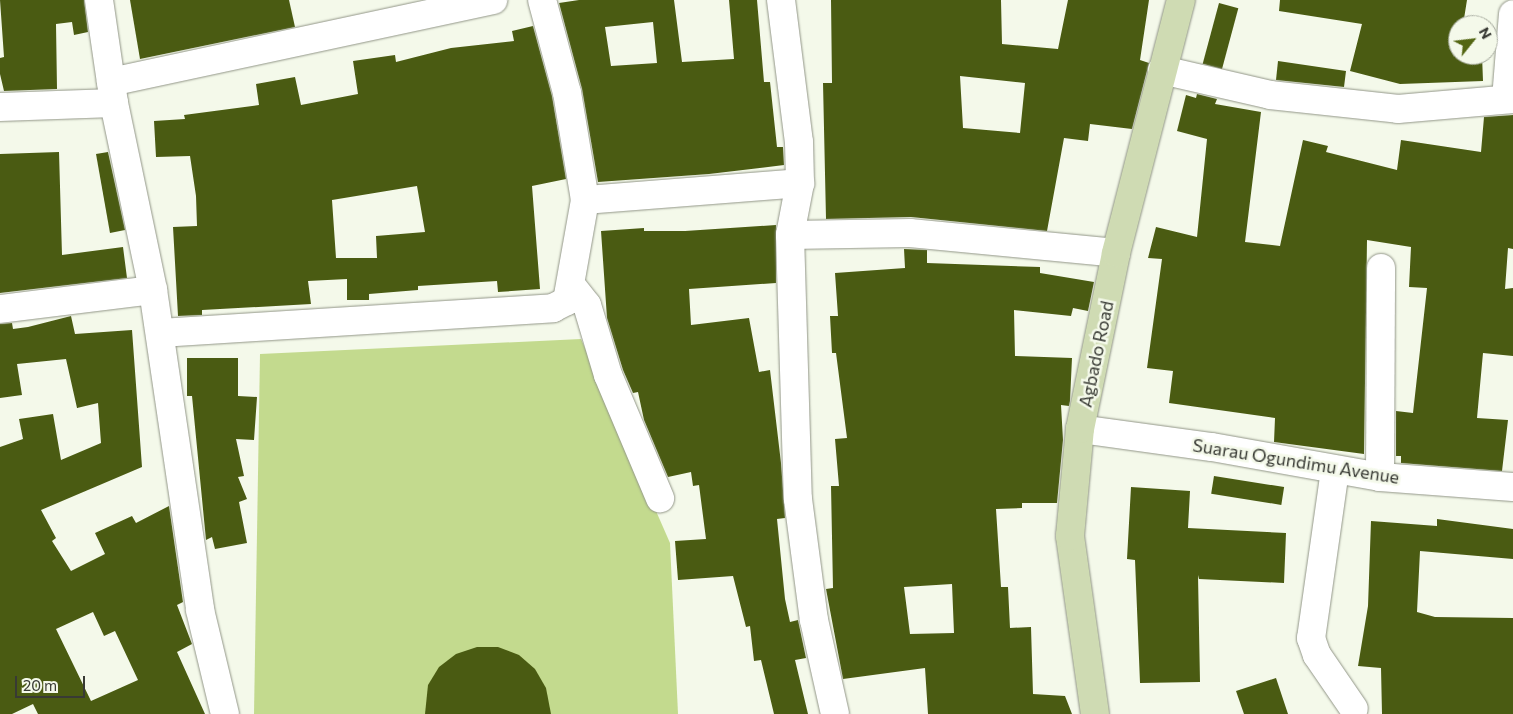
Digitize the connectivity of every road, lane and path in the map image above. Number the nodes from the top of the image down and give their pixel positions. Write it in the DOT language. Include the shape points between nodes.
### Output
graph roads {
  1 [pos="99,0"];
  2 [pos="493,0"];
  3 [pos="542,0"];
  4 [pos="781,0"];
  5 [pos="1181,0"];
  6 [pos="1513,14"];
  7 [pos="1162,70"];
  8 [pos="113,93"];
  9 [pos="1510,99"];
  10 [pos="0,107"];
  11 [pos="800,183"];
  12 [pos="585,200"];
  13 [pos="790,235"];
  14 [pos="1116,253"];
  15 [pos="1381,268"];
  16 [pos="572,286"];
  17 [pos="153,290"];
  18 [pos="0,309"];
  19 [pos="160,333"];
  20 [pos="1080,429"];
  21 [pos="1335,470"];
  22 [pos="1380,477"];
  23 [pos="1513,487"];
  24 [pos="660,498"];
  25 [pos="1354,709"];
  26 [pos="224,714"];
  27 [pos="835,714"];
  28 [pos="1095,714"];
  1 -- 8 [label="street"];
  2 -- 8 [label="street"];
  3 -- 12 [label="street" via="567,93"];
  4 -- 11 [label="street" via="799,142"];
  5 -- 7 [label="main road, Agbado Road"];
  6 -- 9 [label="street"];
  7 -- 9 [label="street" via="1270,95 1398,109"];
  7 -- 14 [label="main road, Agbado Road"];
  8 -- 10 [label="street"];
  8 -- 17 [label="street"];
  11 -- 12 [label="street"];
  11 -- 13 [label="street"];
  12 -- 16 [label="street"];
  13 -- 14 [label="street" via="910,233"];
  13 -- 27 [label="street" via="798,499 814,620"];
  14 -- 20 [label="main road, Agbado Road"];
  15 -- 22 [label="street"];
  16 -- 19 [label="street" via="567,301 553,308"];
  16 -- 24 [label="street" via="587,304 608,376"];
  17 -- 18 [label="street"];
  17 -- 19 [label="street"];
  19 -- 26 [label="street" via="200,610"];
  20 -- 21 [label="street, Suarau Ogundimu Avenue" via="1212,447"];
  20 -- 28 [label="main road, Agbado Road" via="1070,536"];
  21 -- 22 [label="street, Suarau Ogundimu Avenue"];
  21 -- 25 [label="street" via="1310,638"];
  22 -- 23 [label="street, Suarau Ogundimu Avenue"];
}
